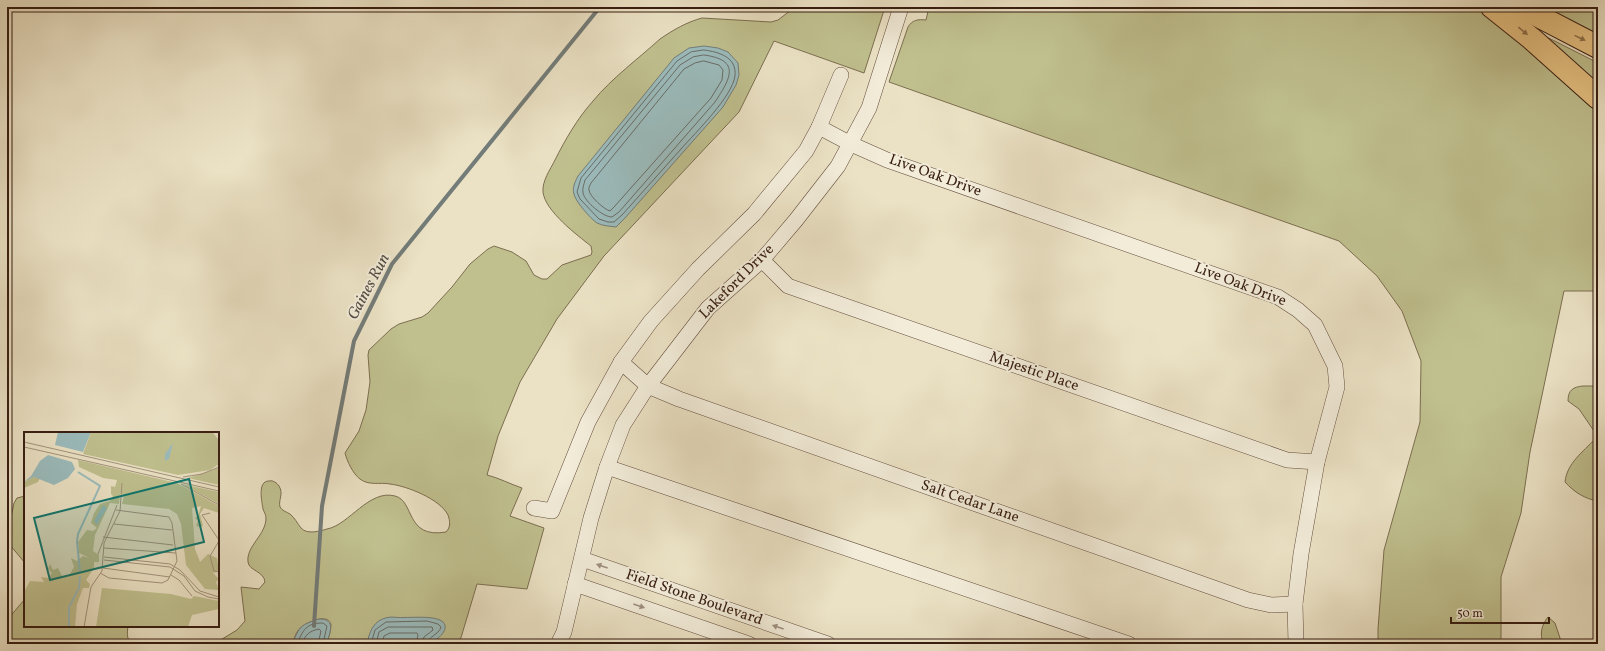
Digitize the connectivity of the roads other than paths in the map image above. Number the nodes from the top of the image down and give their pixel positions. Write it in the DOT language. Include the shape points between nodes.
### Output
graph roads {
  1 [pos="901,7"];
  2 [pos="1492,7"];
  3 [pos="1521,7"];
  4 [pos="1598,47"];
  5 [pos="841,75"];
  6 [pos="1598,98"];
  7 [pos="819,127"];
  8 [pos="851,144"];
  9 [pos="762,260"];
  10 [pos="621,362"];
  11 [pos="648,386"];
  12 [pos="1317,462"];
  13 [pos="606,467"];
  14 [pos="534,508"];
  15 [pos="582,560"];
  16 [pos="575,584"];
  17 [pos="1295,604"];
  18 [pos="558,644"];
  19 [pos="749,644"];
  20 [pos="828,644"];
  21 [pos="1129,644"];
  22 [pos="1296,644"];
  1 -- 8 [label="street, Lakeford Drive" via="869,108"];
  2 -- 6 [label="highway, one-way"];
  3 -- 4 [label="highway, one-way"];
  5 -- 7 [label="street"];
  7 -- 8 [label="street, Live Oak Drive"];
  7 -- 10 [label="street" via="806,151 754,214 698,269 651,321"];
  8 -- 9 [label="street, Lakeford Drive" via="833,172"];
  8 -- 12 [label="street, Live Oak Drive" via="887,160 1278,297 1298,310 1315,325 1335,366 1337,388"];
  9 -- 11 [label="street, Lakeford Drive" via="708,308"];
  9 -- 12 [label="street, Majestic Place" via="788,286 1287,460"];
  10 -- 11 [label="street, Salt Cedar Lane"];
  10 -- 14 [label="street" via="588,422 552,511"];
  11 -- 13 [label="street, Lakeford Drive" via="623,425"];
  11 -- 17 [label="street, Salt Cedar Lane" via="1248,600 1271,605"];
  12 -- 17 [label="street, Live Oak Drive"];
  13 -- 15 [label="street, Lakeford Drive"];
  13 -- 21 [label="street"];
  15 -- 16 [label="street, Lakeford Drive"];
  20 -- 15 [label="street, Field Stone Boulevard, one-way"];
  16 -- 18 [label="street, Lakeford Drive" via="564,632"];
  16 -- 19 [label="street, Field Stone Boulevard, one-way"];
  17 -- 22 [label="street, Live Oak Drive"];
}
